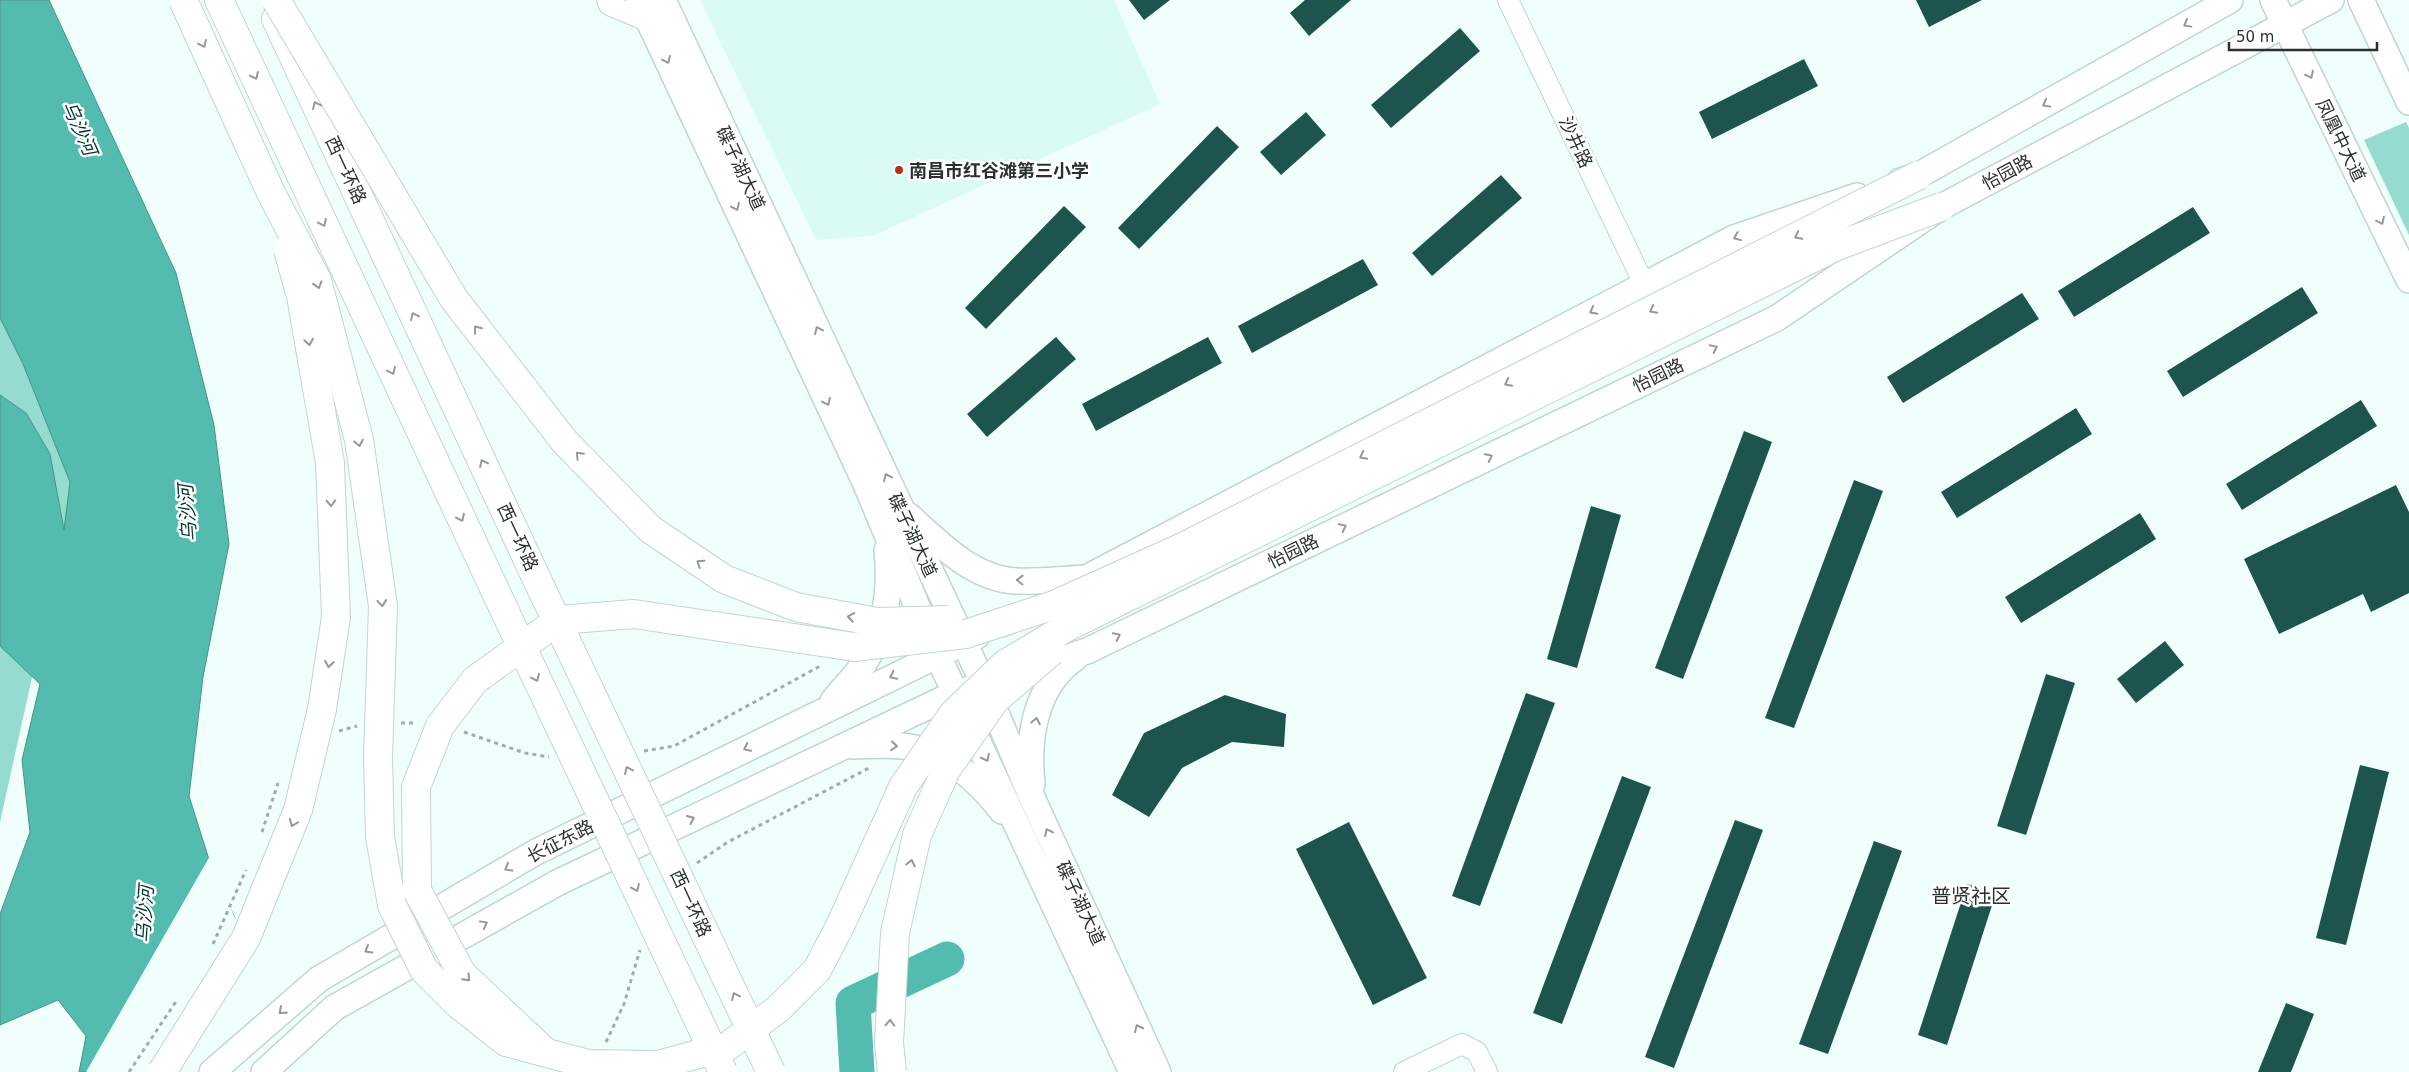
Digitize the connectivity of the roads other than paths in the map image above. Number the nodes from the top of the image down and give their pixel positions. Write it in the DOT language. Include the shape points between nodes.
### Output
graph roads {
  1 [pos="183,0"];
  2 [pos="219,0"];
  3 [pos="267,0"];
  4 [pos="276,0"];
  5 [pos="607,0"];
  6 [pos="639,0"];
  7 [pos="663,0"];
  8 [pos="1508,0"];
  9 [pos="2230,0"];
  10 [pos="2273,0"];
  11 [pos="2331,0"];
  12 [pos="2360,0"];
  13 [pos="650,22"];
  14 [pos="2285,26"];
  15 [pos="2409,102"];
  16 [pos="1919,175"];
  17 [pos="271,193"];
  18 [pos="1940,207"];
  19 [pos="2409,280"];
  20 [pos="1644,284"];
  21 [pos="901,508"];
  22 [pos="886,532"];
  23 [pos="1185,546"];
  24 [pos="1173,574"];
  25 [pos="1086,578"];
  26 [pos="964,642"];
  27 [pos="1087,651"];
  28 [pos="937,654"];
  29 [pos="984,685"];
  30 [pos="956,693"];
  31 [pos="826,709"];
  32 [pos="845,746"];
  33 [pos="1035,803"];
  34 [pos="1025,841"];
  35 [pos="162,1072"];
  36 [pos="212,1072"];
  37 [pos="264,1072"];
  38 [pos="568,1072"];
  39 [pos="723,1072"];
  40 [pos="771,1072"];
  41 [pos="892,1072"];
  42 [pos="1132,1072"];
  43 [pos="1158,1072"];
  44 [pos="1404,1072"];
  45 [pos="1486,1072"];
  1 -- 17 [label="highway, one-way, bridge"];
  2 -- 39 [label="highway, one-way, bridge"];
  40 -- 3 [label="highway, 西一环路, one-way, bridge"];
  23 -- 4 [label="highway, one-way, bridge" via="963,619 877,622 796,607 724,579 650,529 565,442 454,299"];
  5 -- 13 [label="street" via="609,5"];
  6 -- 13 [label="main road, 碟子湖大道"];
  21 -- 7 [label="main road, 碟子湖大道, one-way"];
  8 -- 20 [label="street, 沙井路"];
  9 -- 16 [label="main road, one-way"];
  10 -- 14 [label="main road, 凤凰中大道"];
  11 -- 14 [label="main road, 怡园路"];
  12 -- 15 [label="main road"];
  13 -- 22 [label="main road, 碟子湖大道, one-way"];
  14 -- 18 [label="main road, 怡园路"];
  14 -- 19 [label="main road, 凤凰中大道, one-way"];
  16 -- 20 [label="main road, one-way" via="1734,238"];
  16 -- 23 [label="highway, one-way, bridge"];
  17 -- 24 [label="highway, one-way, bridge" via="317,280 359,440 383,606 378,757 380,837 392,905 424,970 458,1004 506,1042 588,1064 658,1065 728,1046 778,1009 817,970 903,787 952,714 1005,664 1067,626"];
  17 -- 35 [label="highway, one-way, bridge" via="302,296 330,463 336,617 322,709 298,810 246,938"];
  18 -- 24 [label="highway, bridge" via="1837,246"];
  27 -- 18 [label="main road, 怡园路, one-way" via="1777,318"];
  20 -- 25 [label="main road, one-way"];
  25 -- 21 [label="main road, one-way" via="1014,581 981,572 954,556"];
  21 -- 26 [label="main road, 碟子湖大道"];
  22 -- 28 [label="main road, 碟子湖大道"];
  22 -- 31 [label="main road" via="889,570 879,634 864,662"];
  23 -- 38 [label="highway, one-way, bridge" via="1054,605 966,634 854,647 634,614 559,620 475,680 440,726 416,787 416,890 462,974"];
  41 -- 24 [label="highway, one-way, bridge" via="889,1043 895,933 918,835 946,770 995,700 1064,641"];
  25 -- 26 [label="main road"];
  26 -- 28 [label="main road"];
  26 -- 29 [label="main road, 碟子湖大道"];
  27 -- 29 [label="main road, 怡园路"];
  33 -- 27 [label="main road, one-way" via="1029,756 1038,710 1050,682 1068,663"];
  28 -- 30 [label="main road, 碟子湖大道"];
  28 -- 31 [label="main road, 长征东路, one-way"];
  29 -- 30 [label="main road, 怡园路"];
  29 -- 33 [label="main road, 碟子湖大道"];
  30 -- 32 [label="main road, 长征东路"];
  30 -- 34 [label="main road, 碟子湖大道, one-way"];
  31 -- 36 [label="main road, 长征东路, one-way" via="536,852 319,978"];
  32 -- 34 [label="main road, one-way" via="886,745 932,753 972,777"];
  37 -- 32 [label="main road, 长征东路, one-way" via="334,1008 557,883"];
  43 -- 33 [label="main road, 碟子湖大道, one-way"];
  34 -- 42 [label="main road, 碟子湖大道"];
  44 -- 45 [label="street" via="1462,1044 1477,1052"];
}
